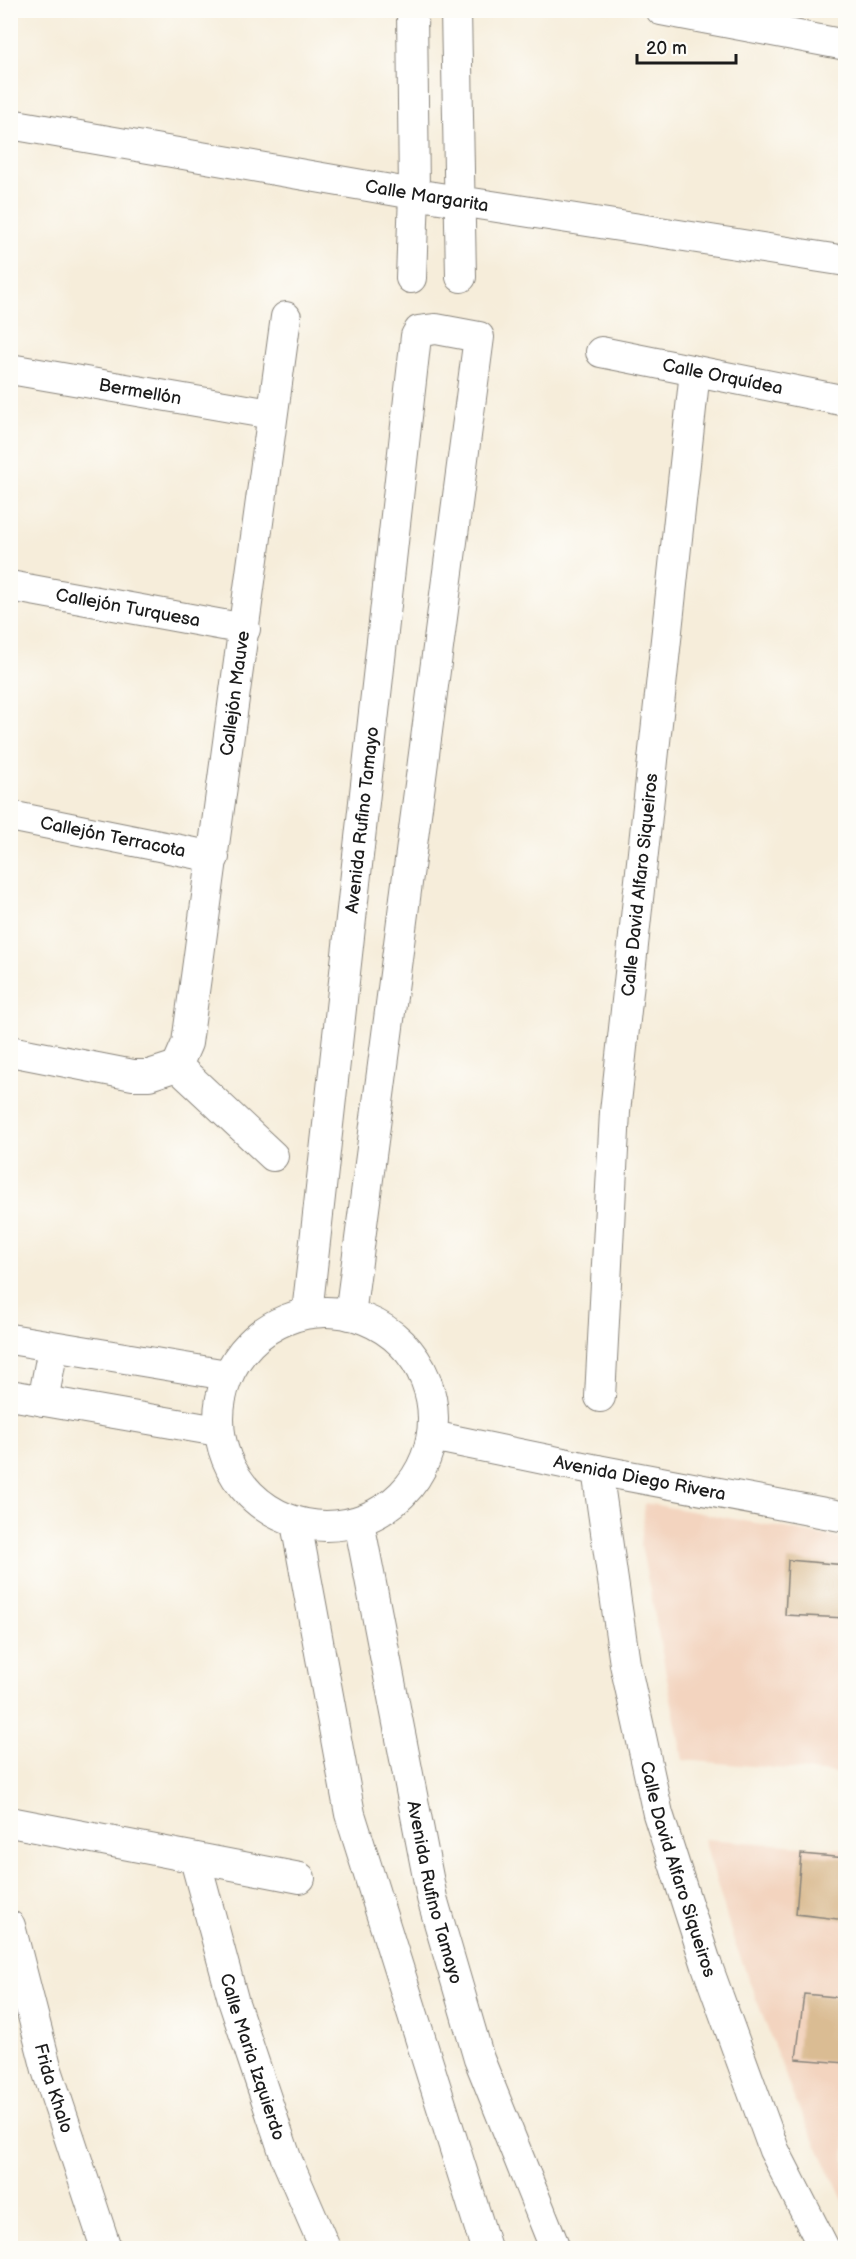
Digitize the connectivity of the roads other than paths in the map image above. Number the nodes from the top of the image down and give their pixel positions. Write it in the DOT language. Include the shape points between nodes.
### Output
graph roads {
  1 [pos="412,10"];
  2 [pos="456,10"];
  3 [pos="661,10"];
  4 [pos="846,45"];
  5 [pos="10,124"];
  6 [pos="414,194"];
  7 [pos="461,201"];
  8 [pos="846,261"];
  9 [pos="461,277"];
  10 [pos="411,278"];
  11 [pos="286,317"];
  12 [pos="601,352"];
  13 [pos="10,369"];
  14 [pos="696,371"];
  15 [pos="846,401"];
  16 [pos="271,414"];
  17 [pos="10,586"];
  18 [pos="245,629"];
  19 [pos="10,816"];
  20 [pos="214,857"];
  21 [pos="10,1051"];
  22 [pos="177,1066"];
  23 [pos="273,1156"];
  24 [pos="307,1313"];
  25 [pos="350,1315"];
  26 [pos="10,1339"];
  27 [pos="53,1348"];
  28 [pos="227,1376"];
  29 [pos="10,1395"];
  30 [pos="600,1397"];
  31 [pos="43,1401"];
  32 [pos="218,1431"];
  33 [pos="432,1436"];
  34 [pos="597,1470"];
  35 [pos="846,1517"];
  36 [pos="359,1522"];
  37 [pos="296,1523"];
  38 [pos="10,1822"];
  39 [pos="195,1859"];
  40 [pos="300,1878"];
  41 [pos="10,1926"];
  42 [pos="106,2248"];
  43 [pos="325,2248"];
  44 [pos="486,2248"];
  45 [pos="555,2248"];
  46 [pos="824,2248"];
  1 -- 6 [label="street"];
  2 -- 7 [label="street"];
  3 -- 4 [label="street"];
  5 -- 6 [label="street, Calle Margarita"];
  6 -- 7 [label="street, Calle Margarita"];
  6 -- 10 [label="street"];
  7 -- 8 [label="street, Calle Margarita"];
  7 -- 9 [label="street"];
  11 -- 16 [label="street, Callejón Mauve"];
  12 -- 14 [label="street, Calle Orquídea"];
  13 -- 16 [label="street, Bermellón"];
  14 -- 15 [label="street, Calle Orquídea"];
  14 -- 30 [label="street, Calle David Alfaro Siqueiros" via="615,1112"];
  16 -- 18 [label="street, Callejón Mauve"];
  17 -- 18 [label="street, Callejón Turquesa"];
  18 -- 20 [label="street, Callejón Mauve"];
  19 -- 20 [label="street, Callejón Terracota"];
  20 -- 22 [label="street, Callejón Mauve" via="187,1043"];
  21 -- 22 [label="street" via="133,1075 149,1075"];
  22 -- 23 [label="street"];
  24 -- 25 [label="street"];
  24 -- 25 [label="street, Avenida Rufino Tamayo" via="416,336 423,329 479,337"];
  24 -- 28 [label="street" via="274,1325 246,1346"];
  25 -- 33 [label="street" via="375,1324 397,1339 415,1359 427,1383 433,1409"];
  26 -- 27 [label="street"];
  27 -- 28 [label="street"];
  27 -- 31 [label="street"];
  28 -- 32 [label="street" via="218,1402"];
  29 -- 31 [label="street"];
  31 -- 32 [label="street"];
  32 -- 37 [label="street" via="226,1462 243,1488 266,1510"];
  33 -- 34 [label="street, Avenida Diego Rivera"];
  33 -- 36 [label="street" via="424,1464 408,1490 386,1509"];
  34 -- 35 [label="street, Avenida Diego Rivera"];
  34 -- 46 [label="street, Calle David Alfaro Siqueiros" via="625,1664 658,1814 707,1966 774,2150"];
  36 -- 37 [label="street" via="327,1527"];
  36 -- 45 [label="street, Avenida Rufino Tamayo" via="432,1898 479,2059"];
  37 -- 44 [label="street" via="350,1814"];
  38 -- 39 [label="street"];
  39 -- 40 [label="street"];
  39 -- 43 [label="street, Calle Maria Izquierdo" via="234,2003 286,2158"];
  41 -- 42 [label="street, Frida Khalo" via="46,2070"];
}
